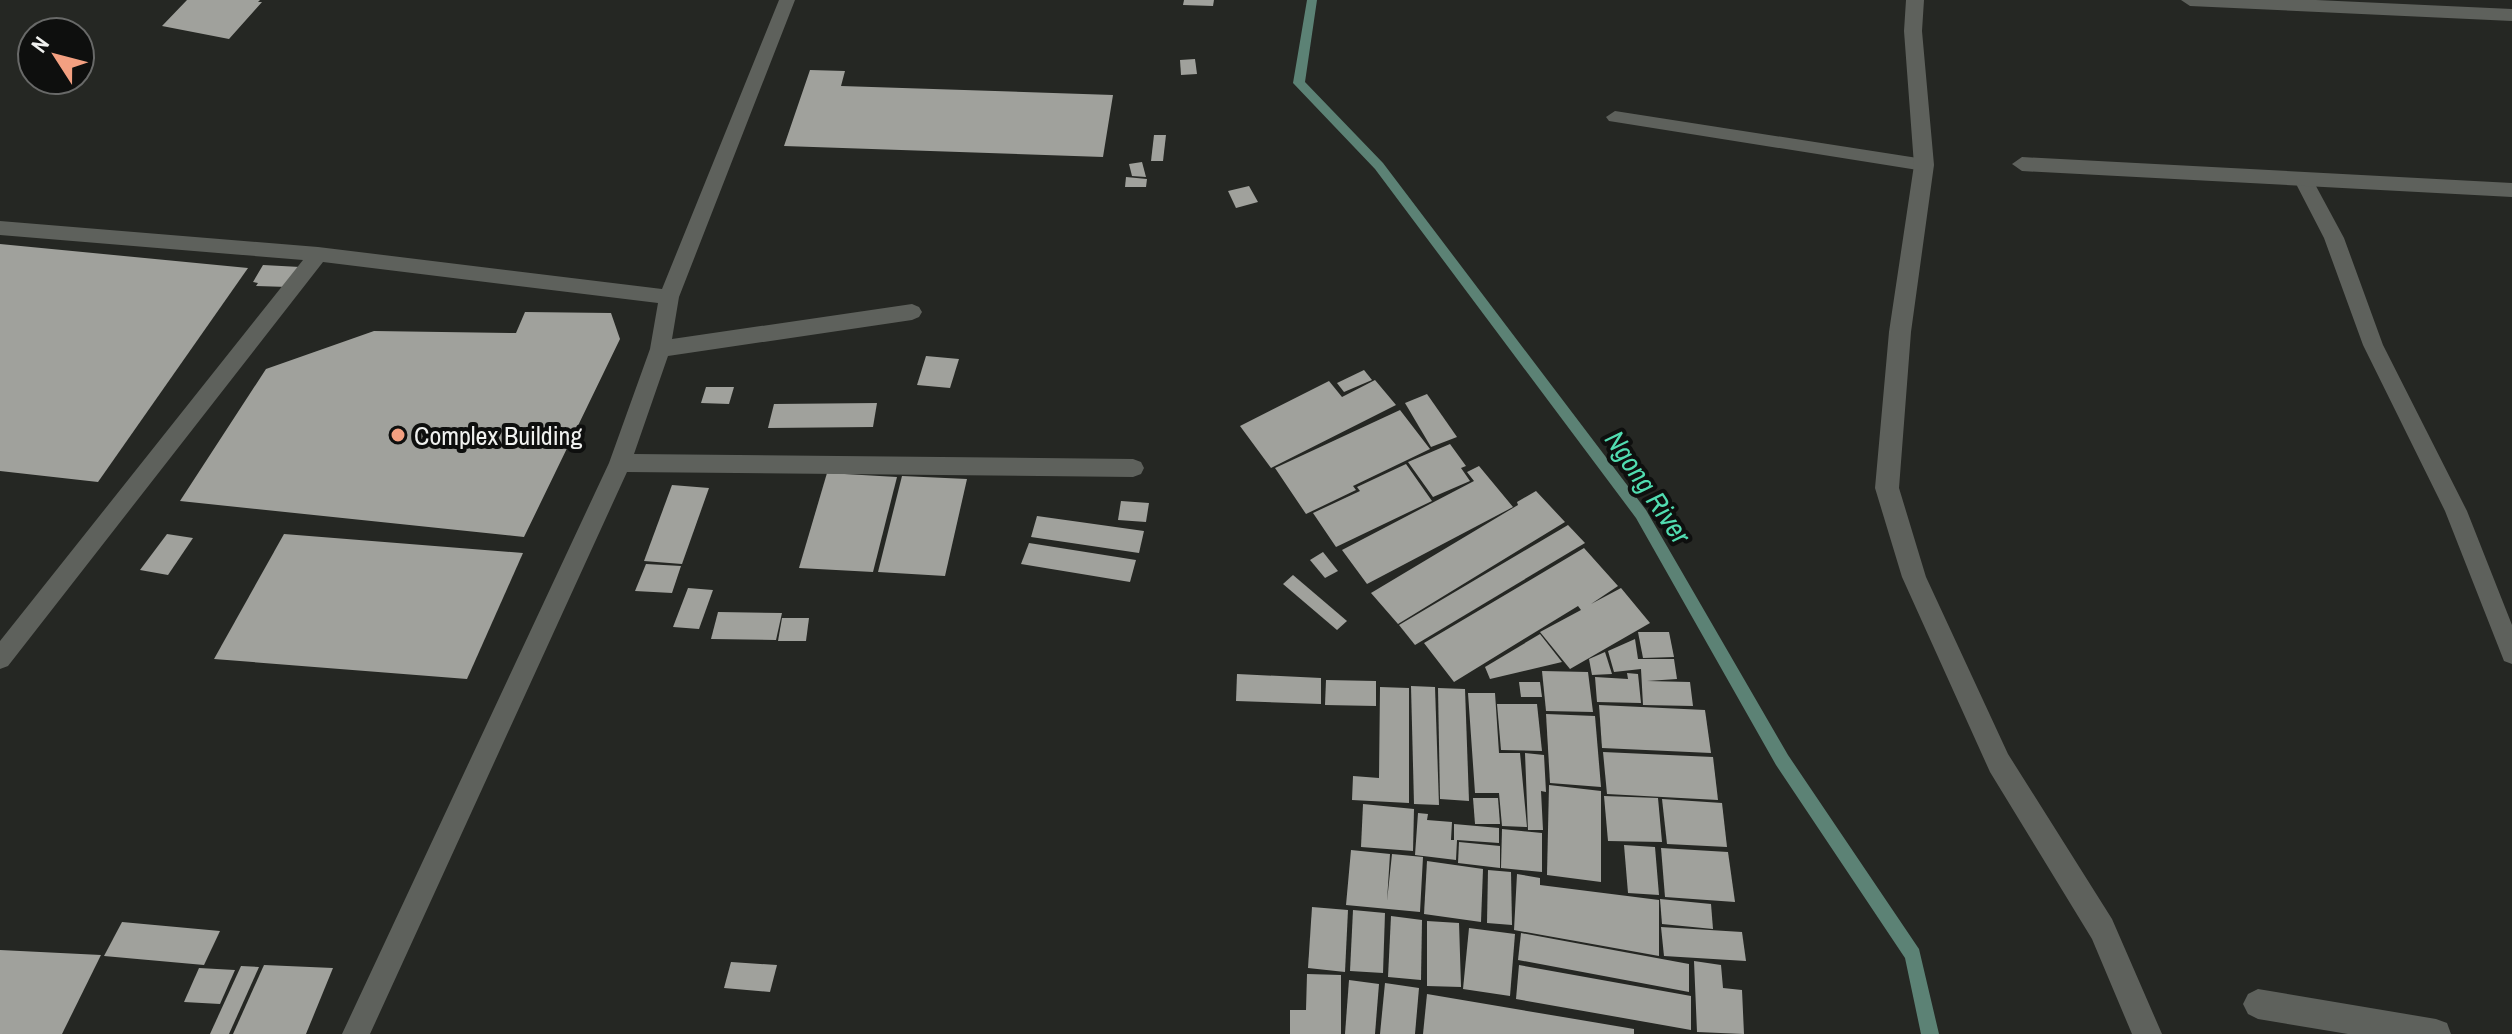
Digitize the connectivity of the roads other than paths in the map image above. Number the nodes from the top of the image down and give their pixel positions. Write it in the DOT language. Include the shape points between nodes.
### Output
graph roads {
  1 [pos="787,0"];
  2 [pos="1915,0"];
  3 [pos="2190,0"];
  4 [pos="2512,15"];
  5 [pos="1615,117"];
  6 [pos="2022,164"];
  7 [pos="1924,165"];
  8 [pos="2303,180"];
  9 [pos="2512,190"];
  10 [pos="0,228"];
  11 [pos="318,254"];
  12 [pos="669,297"];
  13 [pos="912,312"];
  14 [pos="660,349"];
  15 [pos="620,463"];
  16 [pos="1133,468"];
  17 [pos="2512,654"];
  18 [pos="0,659"];
  19 [pos="2258,1004"];
  20 [pos="356,1034"];
  21 [pos="2147,1034"];
  22 [pos="2436,1034"];
  1 -- 12 [label="lane"];
  2 -- 7 [label="street"];
  3 -- 4 [label="street"];
  5 -- 7 [label="lane"];
  6 -- 8 [label="street"];
  7 -- 21 [label="street" via="1900,332 1887,488 1914,577 1999,763 2102,929"];
  8 -- 9 [label="street"];
  8 -- 17 [label="lane" via="2334,238 2373,345 2456,511"];
  10 -- 11 [label="lane"];
  11 -- 12 [label="lane"];
  11 -- 18 [label="lane"];
  12 -- 14 [label="lane"];
  13 -- 14 [label="lane"];
  14 -- 15 [label="lane"];
  15 -- 16 [label="lane"];
  15 -- 20 [label="lane"];
  19 -- 22 [label="street"];
}
